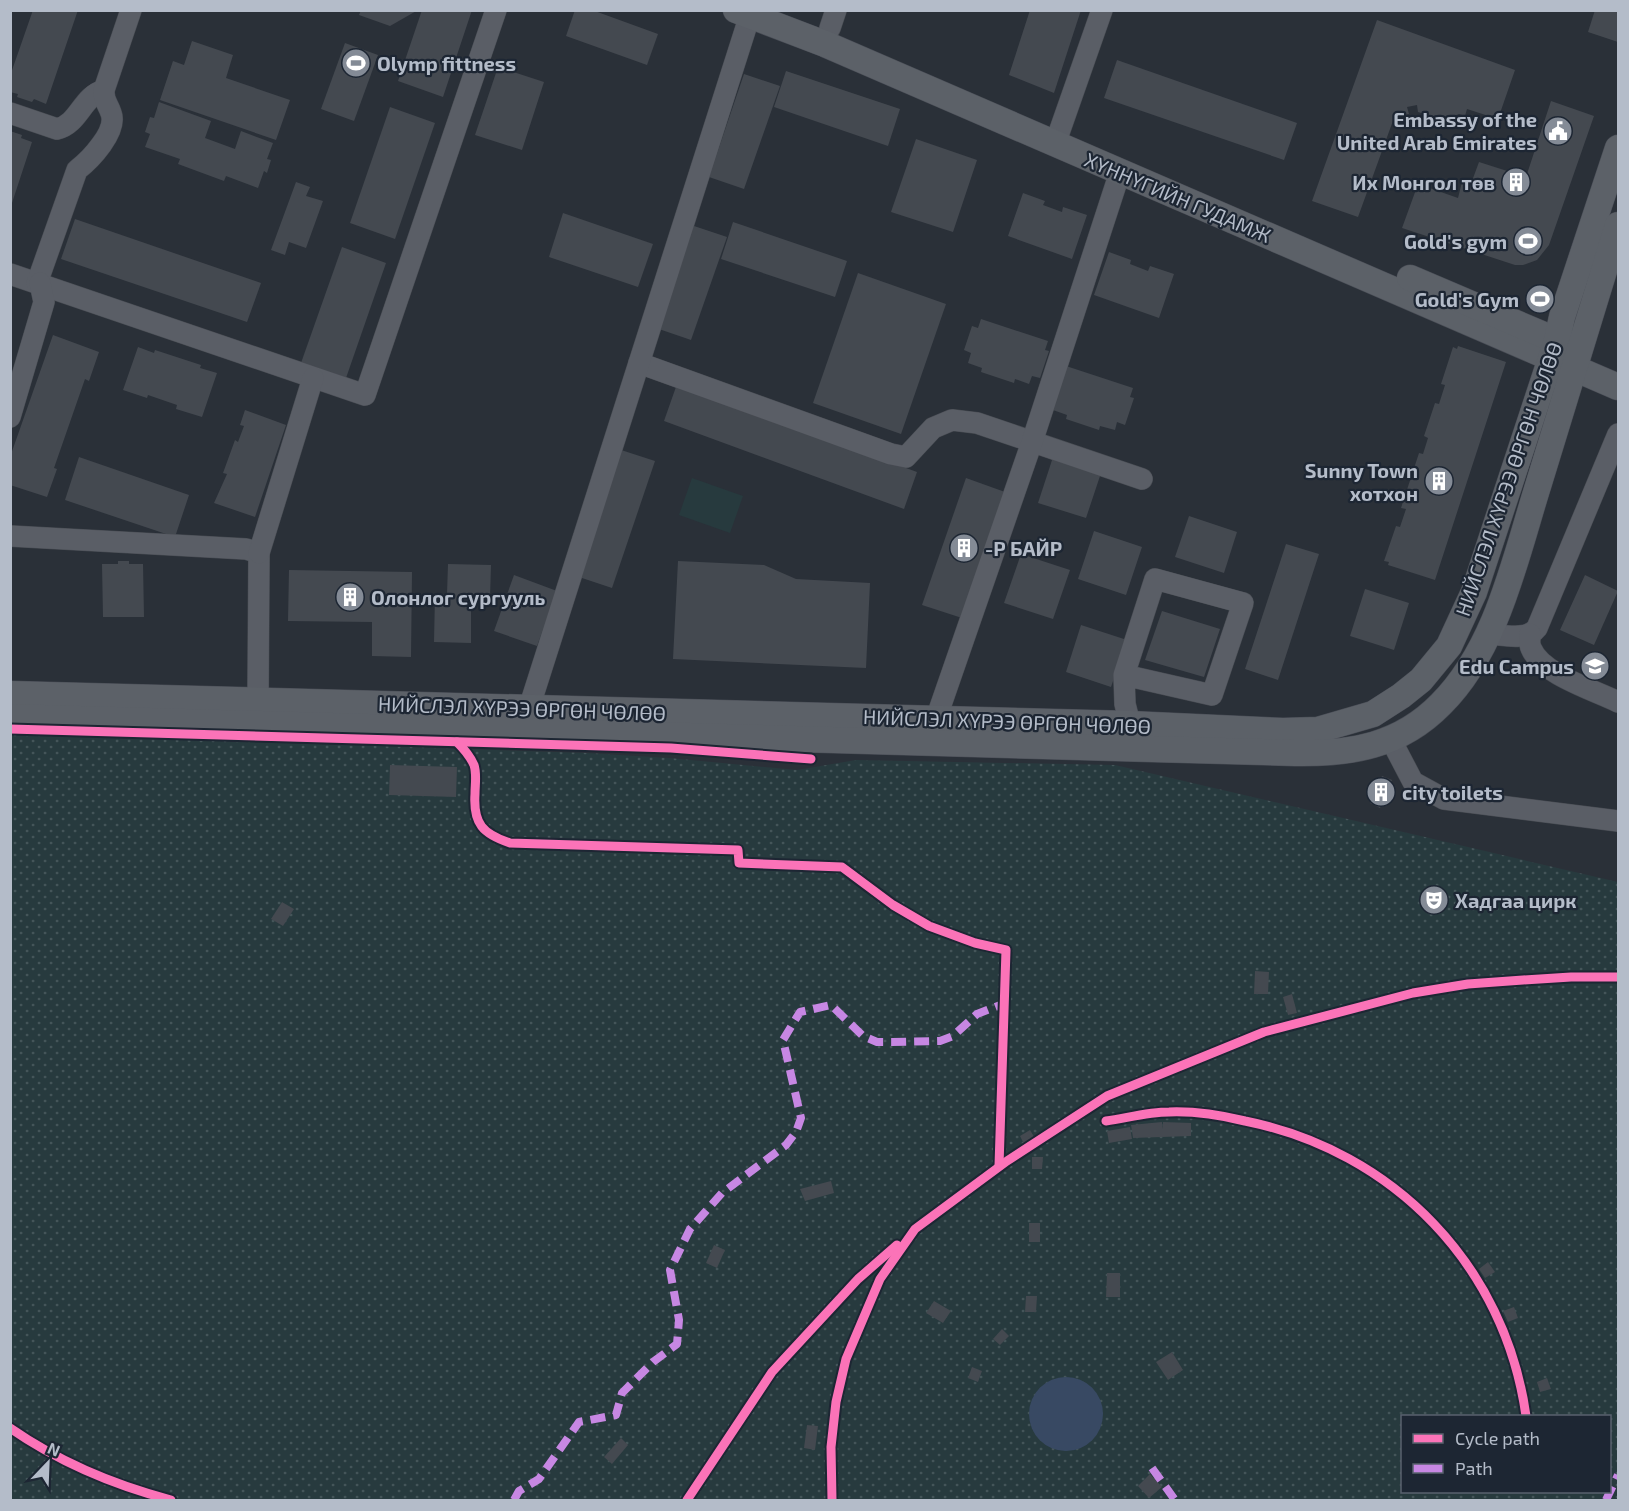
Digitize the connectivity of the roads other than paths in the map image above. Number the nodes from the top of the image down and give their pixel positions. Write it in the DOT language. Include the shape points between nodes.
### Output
graph roads {
  1 [pos="131,10"];
  2 [pos="496,10"];
  3 [pos="783,10"];
  4 [pos="1102,10"];
  5 [pos="743,13"];
  6 [pos="833,20"];
  7 [pos="104,90"];
  8 [pos="10,113"];
  9 [pos="1058,137"];
  10 [pos="1618,148"];
  11 [pos="1120,172"];
  12 [pos="1618,225"];
  13 [pos="10,274"];
  14 [pos="38,283"];
  15 [pos="1554,349"];
  16 [pos="1578,360"];
  17 [pos="639,363"];
  18 [pos="1618,368"];
  19 [pos="313,378"];
  20 [pos="1618,387"];
  21 [pos="10,417"];
  22 [pos="1618,434"];
  23 [pos="1032,442"];
  24 [pos="1142,479"];
  25 [pos="10,536"];
  26 [pos="259,553"];
  27 [pos="1488,634"];
  28 [pos="1530,634"];
  29 [pos="1124,675"];
  30 [pos="10,694"];
  31 [pos="258,700"];
  32 [pos="1618,702"];
  33 [pos="529,708"];
  34 [pos="292,714"];
  35 [pos="10,717"];
  36 [pos="1130,724"];
  37 [pos="920,726"];
  38 [pos="1390,738"];
  39 [pos="1618,821"];
  1 -- 7 [label="street"];
  2 -- 19 [label="street" via="365,396"];
  3 -- 6 [label="main road, ХҮННҮГИЙН ГУДАМЖ"];
  4 -- 9 [label="street"];
  5 -- 9 [label="main road, ХҮННҮГИЙН ГУДАМЖ"];
  5 -- 17 [label="street"];
  6 -- 9 [label="main road, ХҮННҮГИЙН ГУДАМЖ"];
  7 -- 8 [label="street" via="90,97 62,128"];
  7 -- 14 [label="street" via="112,113 107,134 91,159 77,170"];
  9 -- 11 [label="main road, ХҮННҮГИЙН ГУДАМЖ"];
  9 -- 15 [label="main road, ХҮННҮГИЙН ГУДАМЖ"];
  10 -- 15 [label="main road, НИЙСЛЭЛ ХҮРЭЭ ӨРГӨН ЧӨЛӨӨ"];
  11 -- 15 [label="main road, ХҮННҮГИЙН ГУДАМЖ"];
  11 -- 23 [label="street"];
  12 -- 16 [label="main road, НИЙСЛЭЛ ХҮРЭЭ ӨРГӨН ЧӨЛӨӨ"];
  13 -- 14 [label="street"];
  14 -- 19 [label="street"];
  14 -- 21 [label="street" via="44,302"];
  15 -- 16 [label="main road, ХҮННҮГИЙН ГУДАМЖ"];
  15 -- 36 [label="main road, НИЙСЛЭЛ ХҮРЭЭ ӨРГӨН ЧӨЛӨӨ" via="1474,592 1449,646 1421,680 1373,714 1318,730"];
  16 -- 18 [label="main road, ХҮННҮГИЙН ГУДАМЖ"];
  16 -- 20 [label="main road, ХҮННҮГИЙН ГУДАМЖ"];
  16 -- 27 [label="main road, НИЙСЛЭЛ ХҮРЭЭ ӨРГӨН ЧӨЛӨӨ"];
  17 -- 23 [label="street" via="891,454 906,457 933,428 952,420 976,423"];
  17 -- 33 [label="street"];
  19 -- 26 [label="street"];
  22 -- 28 [label="street" via="1537,628"];
  23 -- 24 [label="street"];
  23 -- 37 [label="street"];
  25 -- 26 [label="street" via="246,549"];
  26 -- 31 [label="street"];
  27 -- 28 [label="street"];
  27 -- 38 [label="main road, НИЙСЛЭЛ ХҮРЭЭ ӨРГӨН ЧӨЛӨӨ" via="1462,680 1440,705"];
  28 -- 32 [label="street" via="1534,654 1549,670"];
  29 -- 29 [label="street" via="1155,579 1243,603 1212,695"];
  29 -- 36 [label="street"];
  30 -- 31 [label="main road, НИЙСЛЭЛ ХҮРЭЭ ӨРГӨН ЧӨЛӨӨ"];
  31 -- 34 [label="main road, НИЙСЛЭЛ ХҮРЭЭ ӨРГӨН ЧӨЛӨӨ"];
  33 -- 34 [label="main road, НИЙСЛЭЛ ХҮРЭЭ ӨРГӨН ЧӨЛӨӨ"];
  33 -- 37 [label="main road, НИЙСЛЭЛ ХҮРЭЭ ӨРГӨН ЧӨЛӨӨ"];
  34 -- 35 [label="main road, НИЙСЛЭЛ ХҮРЭЭ ӨРГӨН ЧӨЛӨӨ"];
  34 -- 37 [label="main road, НИЙСЛЭЛ ХҮРЭЭ ӨРГӨН ЧӨЛӨӨ"];
  36 -- 37 [label="main road, НИЙСЛЭЛ ХҮРЭЭ ӨРГӨН ЧӨЛӨӨ"];
  37 -- 38 [label="main road, НИЙСЛЭЛ ХҮРЭЭ ӨРГӨН ЧӨЛӨӨ" via="1331,754 1358,750"];
  38 -- 39 [label="street" via="1413,782 1444,799"];
}
